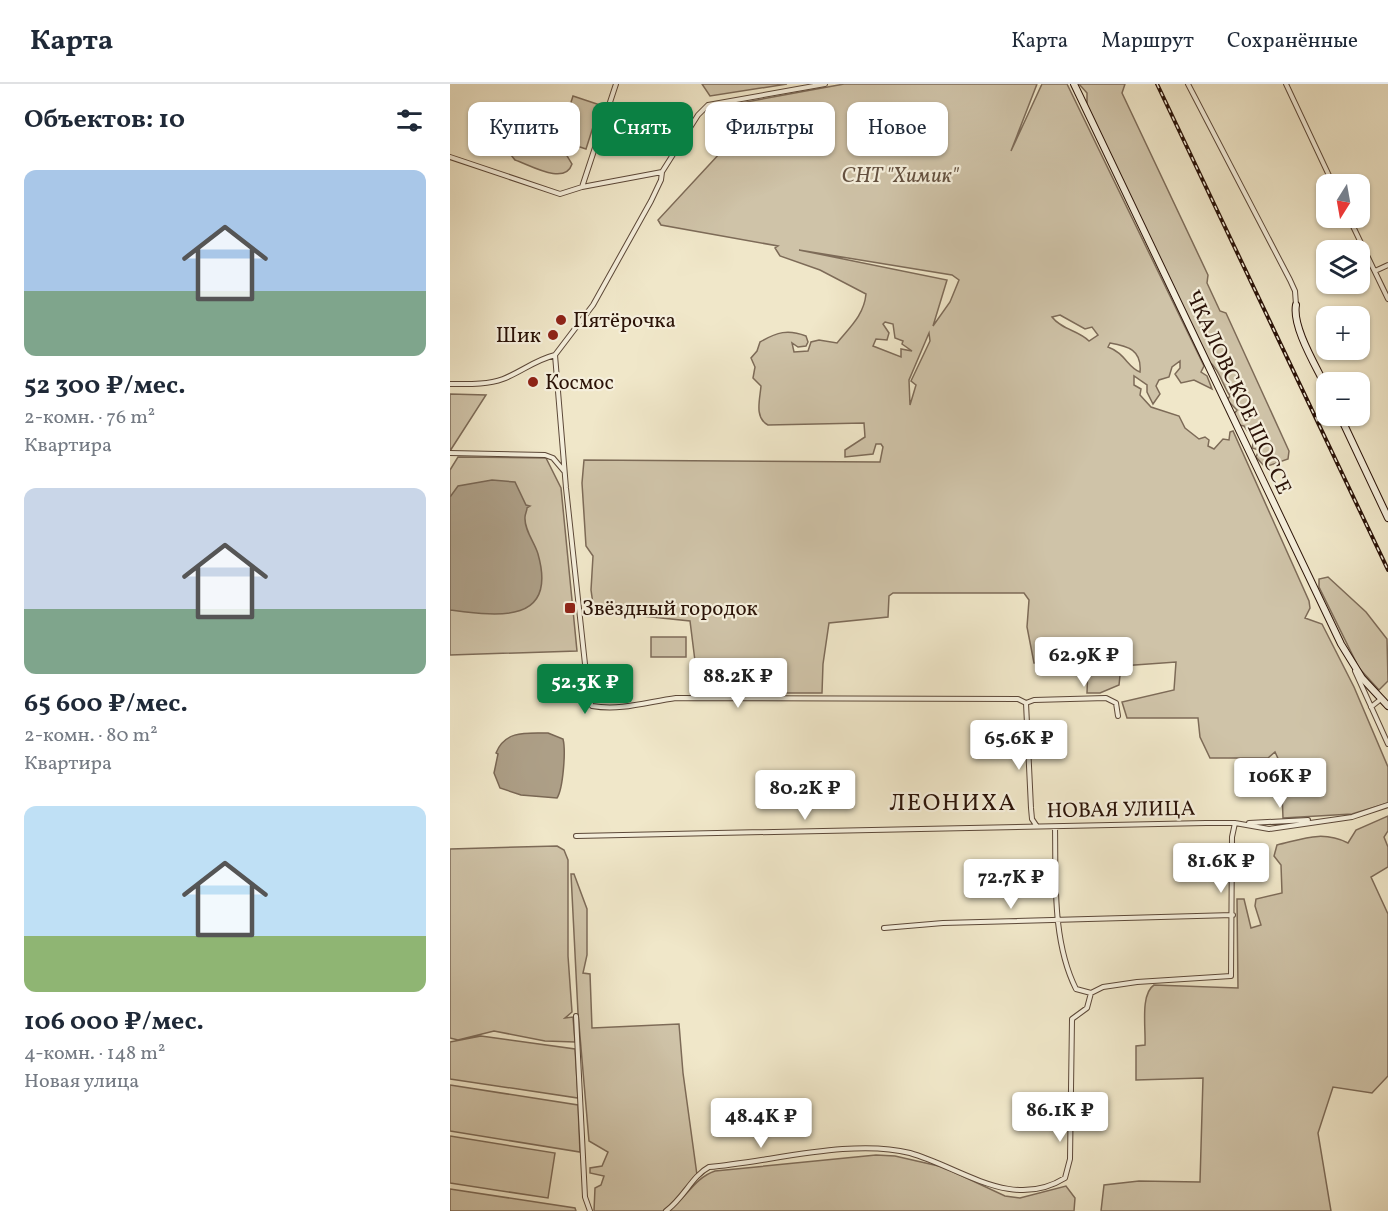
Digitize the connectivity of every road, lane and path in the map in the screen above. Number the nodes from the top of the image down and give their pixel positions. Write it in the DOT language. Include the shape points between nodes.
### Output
graph roads {
  1 [pos="616,84"];
  2 [pos="825,84"];
  3 [pos="1074,84"];
  4 [pos="1188,84"];
  5 [pos="1286,84"];
  6 [pos="450,157"];
  7 [pos="662,172"];
  8 [pos="1329,174"];
  9 [pos="582,187"];
  10 [pos="1354,228"];
  11 [pos="1388,265"];
  12 [pos="1375,271"];
  13 [pos="1388,299"];
  14 [pos="1296,305"];
  15 [pos="555,355"];
  16 [pos="1319,372"];
  17 [pos="450,384"];
  18 [pos="1345,426"];
  19 [pos="450,453"];
  20 [pos="564,471"];
  21 [pos="1388,518"];
  22 [pos="1351,663"];
  23 [pos="1381,699"];
  24 [pos="1026,703"];
  25 [pos="1388,706"];
  26 [pos="1371,707"];
  27 [pos="1118,716"];
  28 [pos="1388,744"];
  29 [pos="1388,806"];
  30 [pos="1319,820"];
  31 [pos="1235,823"];
  32 [pos="1242,824"];
  33 [pos="1037,826"];
  34 [pos="1055,827"];
  35 [pos="576,836"];
  36 [pos="1233,915"];
  37 [pos="1058,920"];
  38 [pos="884,928"];
  39 [pos="1091,993"];
  40 [pos="576,1016"];
  41 [pos="590,1211"];
  42 [pos="666,1211"];
  1 -- 9 [label="street"];
  2 -- 7 [label="street" via="708,105 698,114"];
  3 -- 22 [label="street, ЧКАЛОВСКОЕ ШОССЕ"];
  4 -- 14 [label="street" via="1290,280"];
  5 -- 8 [label="street"];
  6 -- 9 [label="street" via="560,194"];
  7 -- 9 [label="street"];
  7 -- 15 [label="street" via="651,201 593,305"];
  10 -- 12 [label="street"];
  11 -- 12 [label="street"];
  12 -- 13 [label="street"];
  14 -- 16 [label="street" via="1300,330"];
  15 -- 17 [label="street" via="504,379"];
  15 -- 20 [label="street"];
  18 -- 21 [label="street"];
  19 -- 20 [label="street" via="545,455"];
  20 -- 24 [label="street" via="592,706 624,708 652,701 702,698 1018,699"];
  22 -- 23 [label="street, ЧКАЛОВСКОЕ ШОССЕ"];
  22 -- 26 [label="street"];
  23 -- 25 [label="street, ЧКАЛОВСКОЕ ШОССЕ"];
  23 -- 26 [label="street"];
  24 -- 27 [label="street" via="1107,699 1116,703"];
  24 -- 33 [label="street" via="1031,808"];
  26 -- 28 [label="street"];
  29 -- 30 [label="street" via="1352,817"];
  30 -- 32 [label="street"];
  30 -- 32 [label="street" via="1269,829"];
  31 -- 32 [label="street, НОВАЯ УЛИЦА"];
  31 -- 34 [label="street, НОВАЯ УЛИЦА"];
  31 -- 36 [label="street"];
  33 -- 34 [label="street, НОВАЯ УЛИЦА"];
  33 -- 35 [label="street, НОВАЯ УЛИЦА"];
  34 -- 37 [label="street"];
  36 -- 37 [label="street"];
  36 -- 39 [label="street" via="1232,973 1228,978 1137,982 1103,987"];
  37 -- 38 [label="street" via="943,922"];
  37 -- 39 [label="street" via="1071,979 1076,989"];
  39 -- 42 [label="street" via="1087,1008 1072,1019 1070,1159 1065,1178 1052,1186 1006,1192 909,1153 864,1149 709,1167 680,1201"];
  40 -- 41 [label="street" via="585,1197"];
}
